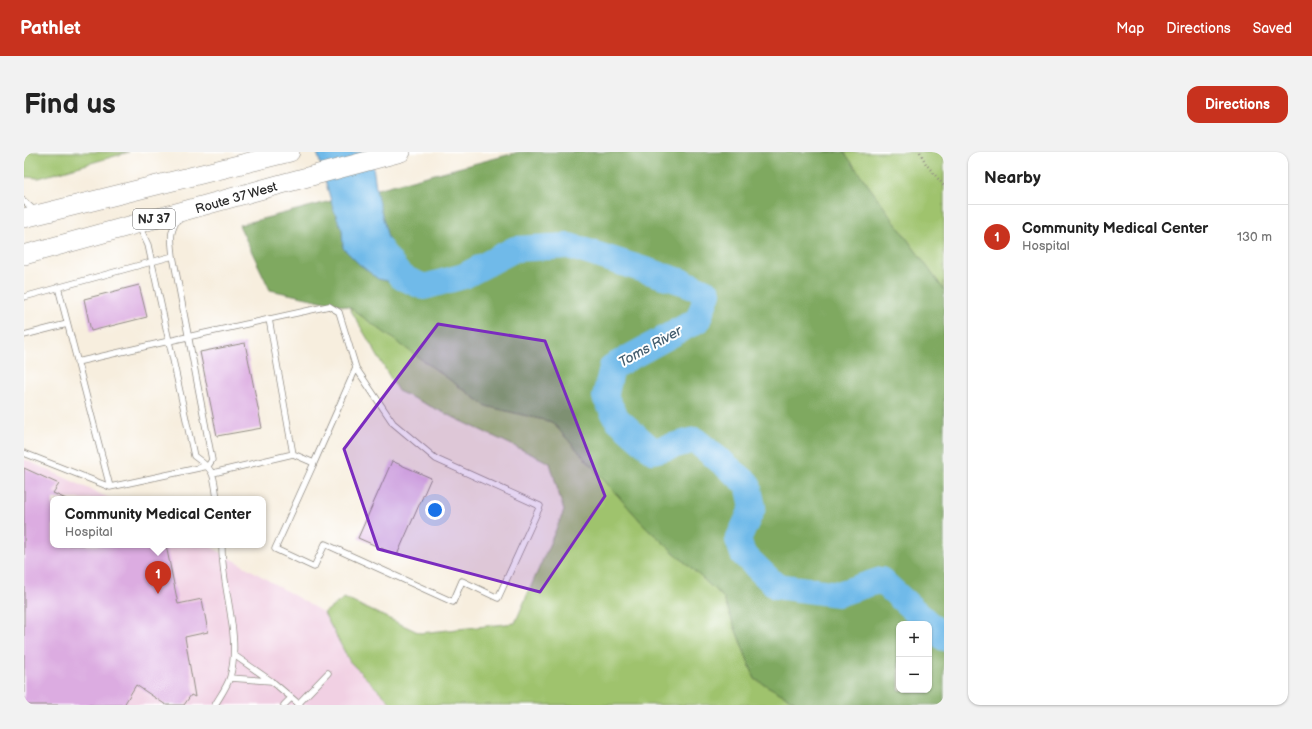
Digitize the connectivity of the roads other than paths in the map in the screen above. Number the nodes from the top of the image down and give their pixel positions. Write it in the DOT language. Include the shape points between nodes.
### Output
graph roads {
  1 [pos="401,152"];
  2 [pos="283,154"];
  3 [pos="24,201"];
  4 [pos="183,211"];
  5 [pos="31,216"];
  6 [pos="138,224"];
  7 [pos="24,255"];
  8 [pos="173,256"];
  9 [pos="152,262"];
  10 [pos="58,287"];
  11 [pos="24,296"];
  12 [pos="269,319"];
  13 [pos="67,324"];
  14 [pos="24,335"];
  15 [pos="189,336"];
  16 [pos="169,341"];
  17 [pos="77,362"];
  18 [pos="356,368"];
  19 [pos="24,453"];
  20 [pos="293,454"];
  21 [pos="314,463"];
  22 [pos="208,466"];
  23 [pos="213,473"];
  24 [pos="110,488"];
  25 [pos="217,496"];
  26 [pos="222,548"];
  27 [pos="234,656"];
  28 [pos="328,674"];
  29 [pos="230,678"];
  30 [pos="271,681"];
  31 [pos="291,698"];
  32 [pos="299,704"];
  33 [pos="216,705"];
  34 [pos="284,705"];
  1 -- 4 [label="highway, Route 37 West / NJ 37"];
  2 -- 5 [label="highway, NJ 37"];
  3 -- 5 [label="lane"];
  4 -- 6 [label="highway, Route 37 West / NJ 37"];
  4 -- 8 [label="lane" via="170,235"];
  6 -- 7 [label="highway, Route 37 West / NJ 37"];
  6 -- 9 [label="lane" via="148,245"];
  8 -- 9 [label="lane"];
  8 -- 15 [label="lane"];
  9 -- 10 [label="lane"];
  9 -- 16 [label="lane"];
  10 -- 11 [label="lane"];
  10 -- 13 [label="lane"];
  12 -- 15 [label="lane"];
  12 -- 18 [label="lane" via="329,306 339,312"];
  12 -- 20 [label="lane"];
  13 -- 14 [label="lane"];
  13 -- 17 [label="lane"];
  15 -- 16 [label="lane"];
  15 -- 22 [label="lane" via="212,460"];
  16 -- 17 [label="lane"];
  16 -- 22 [label="lane" via="194,456"];
  17 -- 24 [label="lane"];
  18 -- 21 [label="lane"];
  18 -- 21 [label="lane" via="393,423 436,459 540,506 498,598 462,581 453,602 324,544 314,567 275,549"];
  19 -- 24 [label="lane"];
  20 -- 21 [label="lane"];
  20 -- 23 [label="lane"];
  22 -- 23 [label="lane"];
  22 -- 24 [label="lane"];
  23 -- 25 [label="lane"];
  26 -- 27 [label="lane"];
  27 -- 29 [label="lane"];
  27 -- 30 [label="lane"];
  28 -- 32 [label="lane"];
  29 -- 30 [label="lane"];
  29 -- 33 [label="lane"];
  30 -- 31 [label="lane"];
  31 -- 32 [label="lane"];
  31 -- 34 [label="lane"];
}
